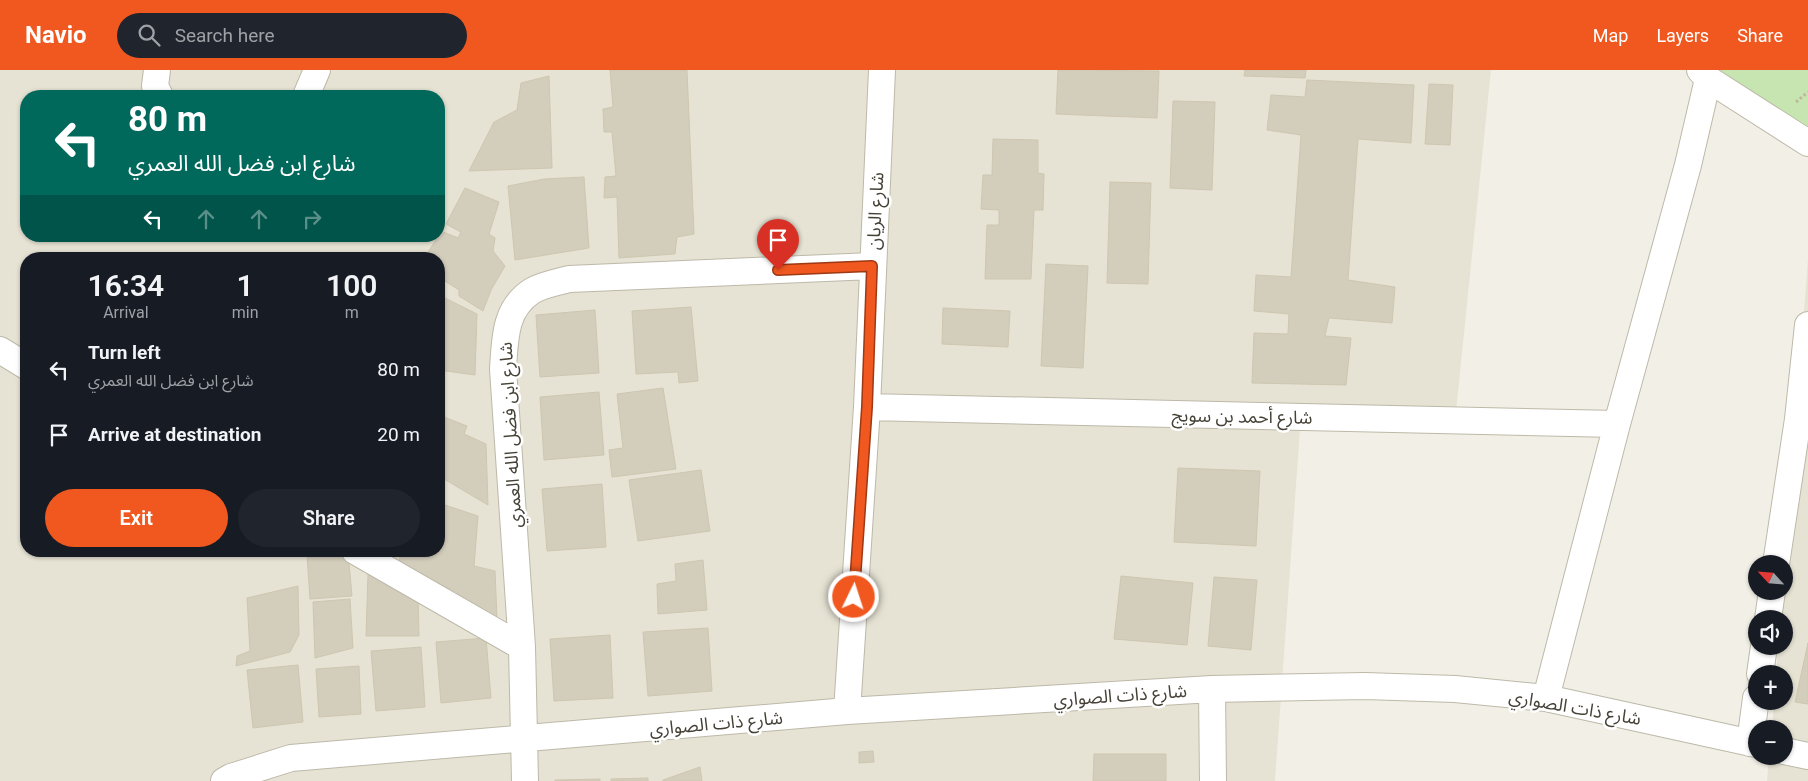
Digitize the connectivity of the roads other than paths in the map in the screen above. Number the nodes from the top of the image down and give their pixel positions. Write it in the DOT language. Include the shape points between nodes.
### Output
graph roads {
  1 [pos="157,70"];
  2 [pos="317,70"];
  3 [pos="882,70"];
  4 [pos="1704,75"];
  5 [pos="157,90"];
  6 [pos="309,90"];
  7 [pos="1808,143"];
  8 [pos="872,266"];
  9 [pos="1808,326"];
  10 [pos="0,350"];
  11 [pos="20,362"];
  12 [pos="867,407"];
  13 [pos="1803,423"];
  14 [pos="1617,424"];
  15 [pos="1778,555"];
  16 [pos="365,557"];
  17 [pos="522,647"];
  18 [pos="1212,689"];
  19 [pos="1546,698"];
  20 [pos="847,712"];
  21 [pos="524,739"];
  22 [pos="1748,743"];
  23 [pos="1793,752"];
  24 [pos="1808,756"];
  25 [pos="224,781"];
  26 [pos="525,781"];
  27 [pos="1213,781"];
  1 -- 5 [label="street"];
  2 -- 6 [label="street"];
  3 -- 8 [label="street, شارع الريان"];
  4 -- 7 [label="street"];
  4 -- 14 [label="street" via="1688,165"];
  8 -- 12 [label="street, شارع الريان"];
  8 -- 17 [label="street, شارع ابن فضل الله العمري" via="569,279 532,291 516,306 505,330 503,369"];
  9 -- 13 [label="street"];
  10 -- 11 [label="street"];
  12 -- 14 [label="street, شارع أحمد بن سويج"];
  12 -- 20 [label="street, شارع الريان"];
  13 -- 15 [label="street"];
  14 -- 19 [label="street"];
  16 -- 17 [label="street"];
  17 -- 21 [label="street, شارع ابن فضل الله العمري"];
  18 -- 19 [label="street, شارع ذات الصواري" via="1365,686 1455,689"];
  18 -- 20 [label="street, شارع ذات الصواري"];
  18 -- 27 [label="street, شارع ذات الصواري"];
  19 -- 22 [label="street, شارع ذات الصواري"];
  20 -- 21 [label="street, شارع ذات الصواري"];
  21 -- 25 [label="street, شارع ذات الصواري" via="291,758 230,776"];
  21 -- 26 [label="street, شارع ابن فضل الله العمري"];
  23 -- 24 [label="street"];
}
